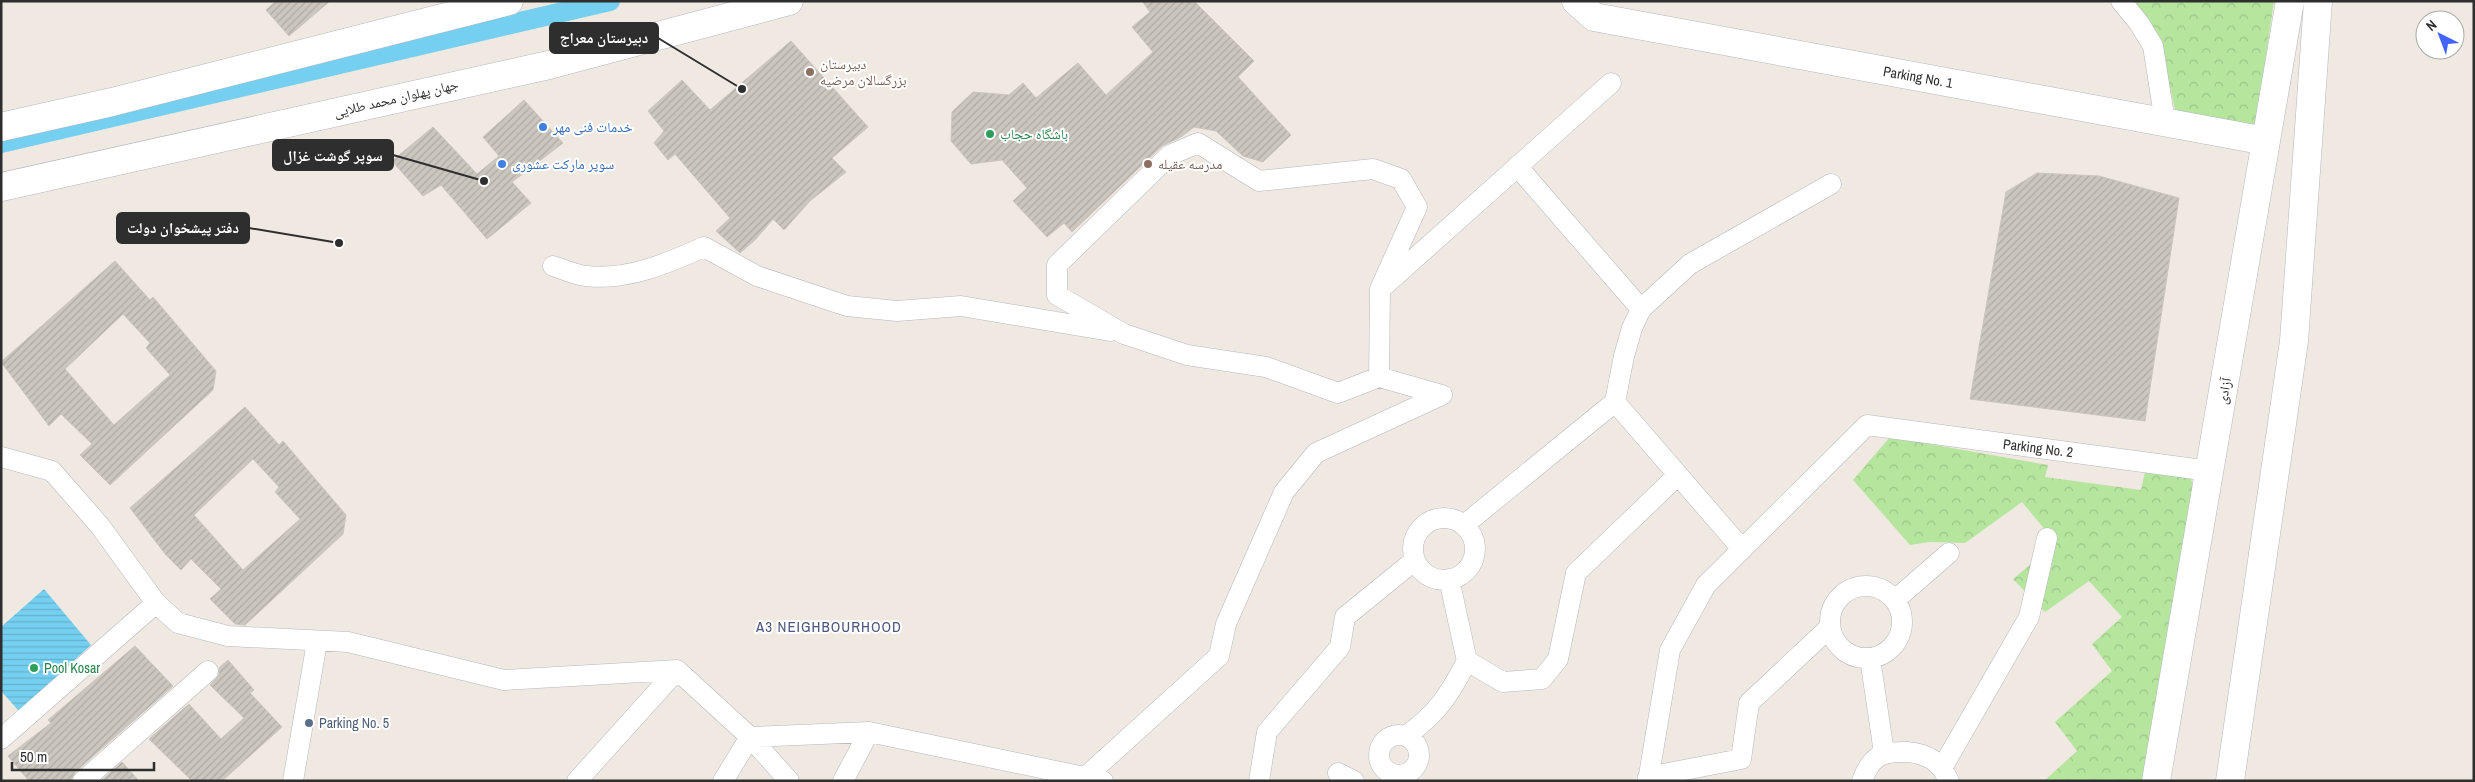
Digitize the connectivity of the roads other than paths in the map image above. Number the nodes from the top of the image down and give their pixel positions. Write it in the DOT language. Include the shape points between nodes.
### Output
graph roads {
  1 [pos="509,1"];
  2 [pos="789,1"];
  3 [pos="1576,1"];
  4 [pos="2121,1"];
  5 [pos="2290,1"];
  6 [pos="2318,1"];
  7 [pos="1611,83"];
  8 [pos="2165,122"];
  9 [pos="1,127"];
  10 [pos="2266,141"];
  11 [pos="1517,166"];
  12 [pos="1831,184"];
  13 [pos="1,187"];
  14 [pos="553,266"];
  15 [pos="1380,289"];
  16 [pos="1641,309"];
  17 [pos="1124,334"];
  18 [pos="1379,377"];
  19 [pos="1615,402"];
  20 [pos="1,457"];
  21 [pos="2210,471"];
  22 [pos="1677,476"];
  23 [pos="1464,525"];
  24 [pos="2046,538"];
  25 [pos="1742,549"];
  26 [pos="1949,553"];
  27 [pos="1415,560"];
  28 [pos="1449,579"];
  29 [pos="1895,600"];
  30 [pos="156,603"];
  31 [pos="1830,627"];
  32 [pos="317,642"];
  33 [pos="1870,658"];
  34 [pos="1467,661"];
  35 [pos="677,670"];
  36 [pos="208,671"];
  37 [pos="869,732"];
  38 [pos="1406,736"];
  39 [pos="750,737"];
  40 [pos="1,738"];
  41 [pos="1884,753"];
  42 [pos="1946,774"];
  43 [pos="1400,778"];
  44 [pos="1090,779"];
  45 [pos="1648,779"];
  46 [pos="83,781"];
  47 [pos="293,781"];
  48 [pos="577,781"];
  49 [pos="722,781"];
  50 [pos="789,781"];
  51 [pos="843,781"];
  52 [pos="1259,781"];
  53 [pos="1862,781"];
  54 [pos="2156,781"];
  55 [pos="2230,781"];
  1 -- 9 [label="street"];
  2 -- 13 [label="street, جهان پهلوان محمد طلایی" via="549,65"];
  3 -- 8 [label="street, Parking No. 1" via="1594,17"];
  4 -- 8 [label="street" via="2153,46"];
  5 -- 10 [label="street, آزادی"];
  6 -- 55 [label="street" via="2294,341"];
  7 -- 11 [label="street"];
  8 -- 10 [label="street, Parking No. 1"];
  10 -- 21 [label="street, آزادی"];
  11 -- 15 [label="street"];
  11 -- 16 [label="street"];
  12 -- 16 [label="street" via="1690,264"];
  14 -- 17 [label="street" via="586,276 629,274 668,263 704,247 757,276 847,306 897,311 961,306"];
  15 -- 17 [label="street" via="1417,207 1401,179 1374,168 1260,180 1198,143 1170,155 1057,265 1057,296"];
  15 -- 18 [label="street"];
  16 -- 19 [label="street" via="1624,356"];
  17 -- 18 [label="street" via="1187,355 1266,367 1338,393"];
  18 -- 44 [label="street" via="1442,395 1316,453 1284,492 1226,624 1219,656"];
  19 -- 22 [label="street"];
  19 -- 23 [label="street"];
  20 -- 30 [label="street" via="52,471 100,526"];
  21 -- 25 [label="street, Parking No. 2" via="1867,425"];
  21 -- 54 [label="street, آزادی"];
  22 -- 25 [label="street"];
  22 -- 34 [label="street" via="1576,573 1558,659 1542,679 1503,682"];
  23 -- 27 [label="street" via="1445,518 1427,523 1415,539"];
  23 -- 28 [label="street" via="1474,541 1473,560 1459,576"];
  24 -- 42 [label="street" via="2030,617"];
  25 -- 45 [label="street" via="1706,585 1670,650"];
  26 -- 29 [label="street"];
  27 -- 28 [label="street" via="1428,575"];
  27 -- 52 [label="street" via="1345,617 1340,647 1267,732"];
  28 -- 34 [label="street"];
  29 -- 31 [label="street" via="1876,587 1852,589 1835,604"];
  29 -- 33 [label="street" via="1903,622 1901,634 1886,653"];
  30 -- 32 [label="street" via="178,623 228,636"];
  30 -- 40 [label="street"];
  31 -- 33 [label="street" via="1841,648 1851,655"];
  31 -- 45 [label="street" via="1749,703 1741,760"];
  32 -- 35 [label="street" via="348,642 504,680"];
  32 -- 47 [label="street"];
  33 -- 41 [label="street"];
  34 -- 38 [label="street" via="1449,696 1428,720"];
  35 -- 39 [label="street"];
  35 -- 48 [label="street"];
  36 -- 46 [label="street"];
  37 -- 39 [label="street"];
  37 -- 44 [label="street"];
  37 -- 51 [label="street"];
  38 -- 43 [label="street" via="1416,744 1419,757 1414,769"];
  38 -- 43 [label="street" via="1392,735 1379,749 1383,768"];
  39 -- 49 [label="street"];
  39 -- 50 [label="street"];
  41 -- 42 [label="street" via="1923,754 1934,759"];
  41 -- 53 [label="street" via="1870,764"];
}
